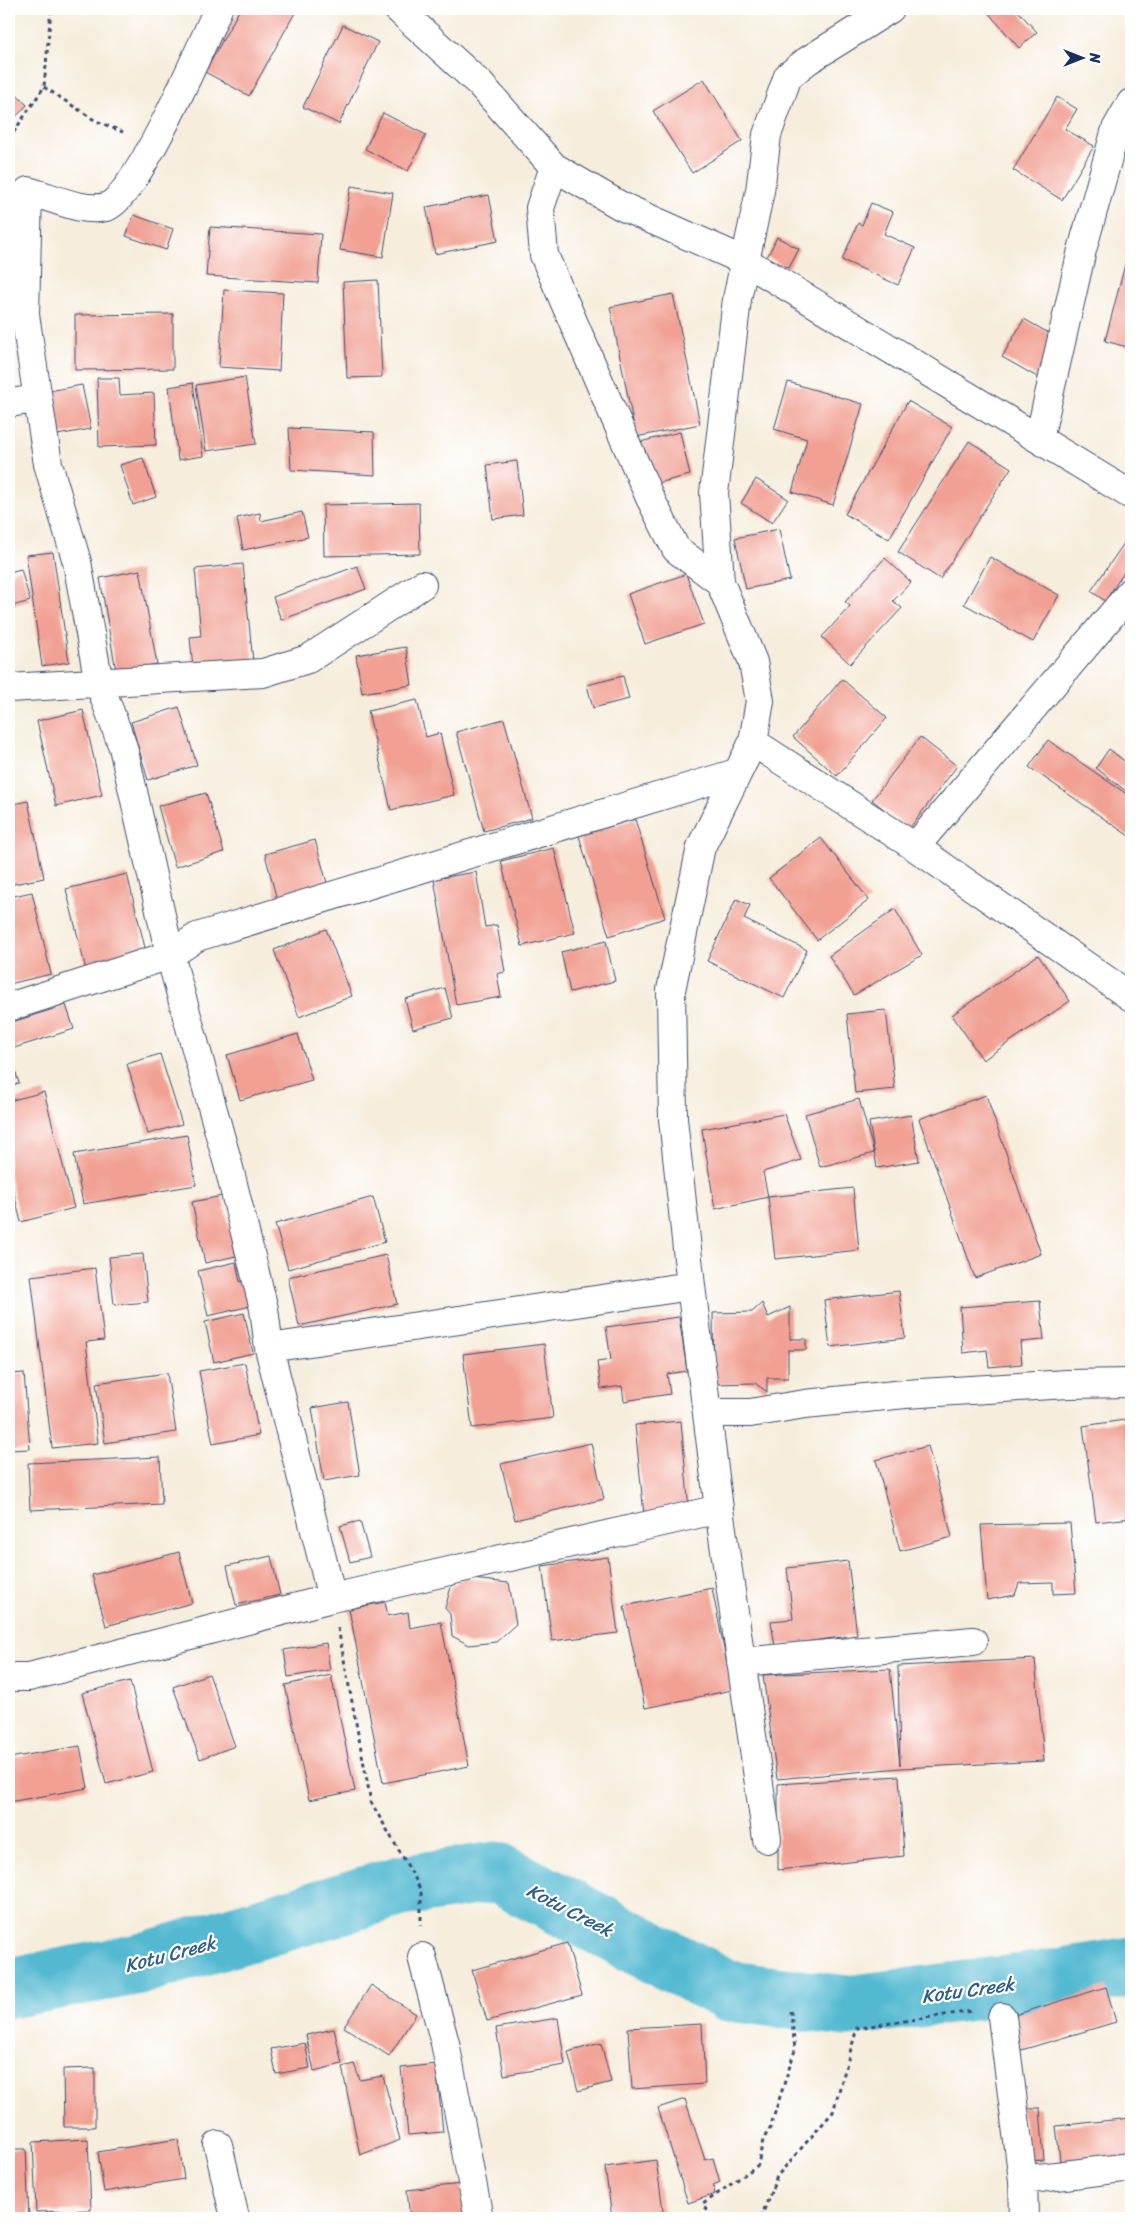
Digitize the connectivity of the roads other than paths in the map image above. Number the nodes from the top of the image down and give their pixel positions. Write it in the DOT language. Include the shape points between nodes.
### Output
graph roads {
  1 [pos="218,9"];
  2 [pos="398,9"];
  3 [pos="890,9"];
  4 [pos="1131,103"];
  5 [pos="554,167"];
  6 [pos="19,188"];
  7 [pos="745,261"];
  8 [pos="38,399"];
  9 [pos="9,403"];
  10 [pos="1039,439"];
  11 [pos="1131,495"];
  12 [pos="720,582"];
  13 [pos="422,585"];
  14 [pos="1131,592"];
  15 [pos="98,683"];
  16 [pos="9,688"];
  17 [pos="753,742"];
  18 [pos="736,773"];
  19 [pos="915,847"];
  20 [pos="170,955"];
  21 [pos="1131,997"];
  22 [pos="9,1007"];
  23 [pos="691,1286"];
  24 [pos="269,1348"];
  25 [pos="1131,1384"];
  26 [pos="707,1413"];
  27 [pos="719,1509"];
  28 [pos="332,1598"];
  29 [pos="973,1641"];
  30 [pos="741,1662"];
  31 [pos="9,1678"];
  32 [pos="767,1839"];
  33 [pos="422,1958"];
  34 [pos="1002,2017"];
  35 [pos="218,2146"];
  36 [pos="1131,2167"];
  37 [pos="1023,2180"];
  38 [pos="235,2218"];
  39 [pos="479,2218"];
  40 [pos="1024,2218"];
  1 -- 6 [label="street" via="154,145 122,196 108,206 88,208"];
  2 -- 5 [label="street" via="480,84"];
  3 -- 7 [label="street" via="788,76 767,135 760,191"];
  4 -- 10 [label="street" via="1116,129 1082,250"];
  5 -- 7 [label="street" via="621,206"];
  5 -- 12 [label="street" via="540,208 544,255 650,498 676,549"];
  6 -- 8 [label="street" via="24,316"];
  7 -- 10 [label="street"];
  7 -- 12 [label="street" via="737,299 714,493"];
  8 -- 9 [label="street"];
  8 -- 15 [label="street" via="48,464 77,562"];
  10 -- 11 [label="street"];
  12 -- 17 [label="street" via="753,662 760,701"];
  13 -- 15 [label="street" via="308,659 263,673"];
  14 -- 19 [label="street"];
  15 -- 16 [label="street"];
  15 -- 20 [label="street" via="123,747"];
  17 -- 18 [label="street"];
  17 -- 19 [label="street"];
  18 -- 20 [label="street" via="206,934"];
  18 -- 23 [label="street" via="701,847 671,990 673,1119"];
  19 -- 21 [label="street"];
  20 -- 22 [label="street"];
  20 -- 24 [label="street" via="233,1183 264,1309"];
  23 -- 24 [label="street"];
  23 -- 26 [label="street"];
  24 -- 28 [label="street"];
  25 -- 26 [label="street" via="1068,1384 905,1394 750,1413"];
  26 -- 27 [label="street"];
  27 -- 28 [label="street"];
  27 -- 30 [label="street"];
  28 -- 31 [label="street" via="29,1677"];
  29 -- 30 [label="street"];
  30 -- 32 [label="street"];
  33 -- 39 [label="street" via="445,2043"];
  34 -- 37 [label="street"];
  35 -- 38 [label="street"];
  36 -- 37 [label="street"];
  37 -- 40 [label="street"];
}
